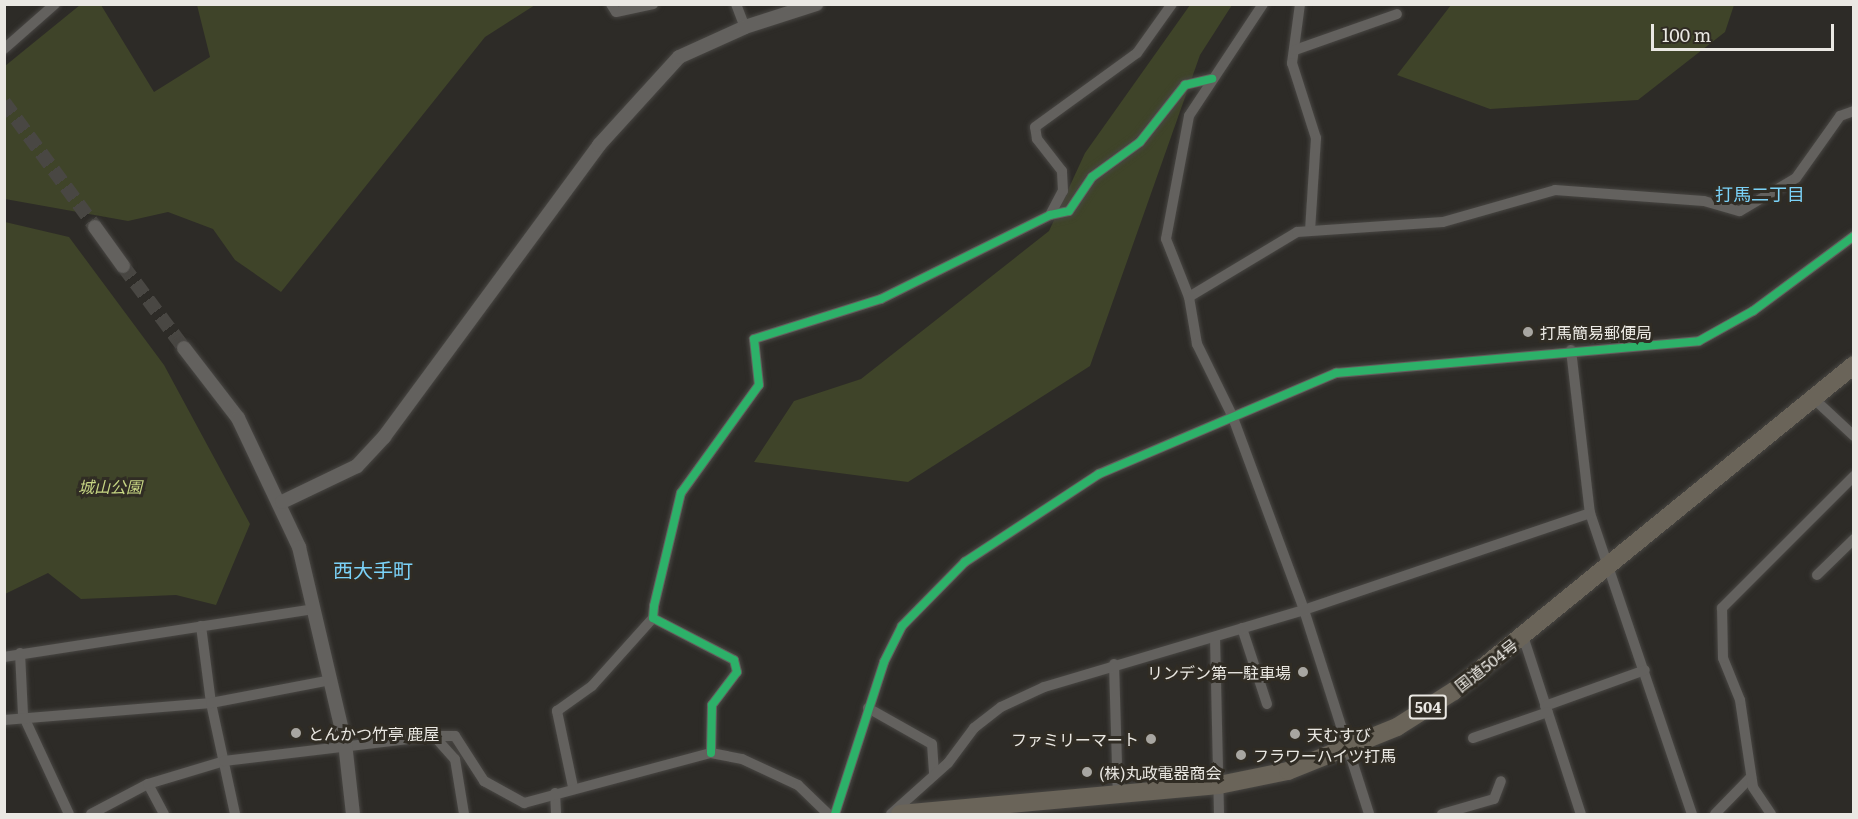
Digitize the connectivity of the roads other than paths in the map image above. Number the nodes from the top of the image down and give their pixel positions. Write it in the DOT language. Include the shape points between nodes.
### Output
graph roads {
  1 [pos="55,4"];
  2 [pos="611,4"];
  3 [pos="653,4"];
  4 [pos="736,4"];
  5 [pos="816,4"];
  6 [pos="1173,4"];
  7 [pos="1263,4"];
  8 [pos="1300,4"];
  9 [pos="1397,14"];
  10 [pos="746,27"];
  11 [pos="4,49"];
  12 [pos="1295,50"];
  13 [pos="1212,79"];
  14 [pos="1854,111"];
  15 [pos="1050,215"];
  16 [pos="95,226"];
  17 [pos="1310,230"];
  18 [pos="1854,236"];
  19 [pos="123,266"];
  20 [pos="1189,297"];
  21 [pos="184,348"];
  22 [pos="1571,350"];
  23 [pos="1854,365"];
  24 [pos="1813,398"];
  25 [pos="1232,415"];
  26 [pos="1854,436"];
  27 [pos="1854,476"];
  28 [pos="282,502"];
  29 [pos="1590,513"];
  30 [pos="1854,538"];
  31 [pos="1610,564"];
  32 [pos="1817,575"];
  33 [pos="313,609"];
  34 [pos="1304,610"];
  35 [pos="653,618"];
  36 [pos="201,626"];
  37 [pos="1242,628"];
  38 [pos="1215,636"];
  39 [pos="1523,636"];
  40 [pos="20,652"];
  41 [pos="4,657"];
  42 [pos="1114,664"];
  43 [pos="1645,670"];
  44 [pos="332,680"];
  45 [pos="211,703"];
  46 [pos="1267,704"];
  47 [pos="868,708"];
  48 [pos="1546,709"];
  49 [pos="23,715"];
  50 [pos="4,720"];
  51 [pos="434,736"];
  52 [pos="1473,738"];
  53 [pos="345,743"];
  54 [pos="1348,750"];
  55 [pos="711,753"];
  56 [pos="224,761"];
  57 [pos="934,776"];
  58 [pos="1751,777"];
  59 [pos="1501,781"];
  60 [pos="148,784"];
  61 [pos="1219,786"];
  62 [pos="573,787"];
  63 [pos="555,793"];
  64 [pos="1118,796"];
  65 [pos="69,814"];
  66 [pos="91,814"];
  67 [pos="164,814"];
  68 [pos="235,814"];
  69 [pos="353,814"];
  70 [pos="464,814"];
  71 [pos="556,814"];
  72 [pos="828,814"];
  73 [pos="835,814"];
  74 [pos="891,814"];
  75 [pos="900,814"];
  76 [pos="1220,814"];
  77 [pos="1369,814"];
  78 [pos="1442,814"];
  79 [pos="1581,814"];
  80 [pos="1692,814"];
  81 [pos="1715,814"];
  82 [pos="1771,814"];
  1 -- 11 [label="street"];
  2 -- 3 [label="street" via="615,12"];
  4 -- 10 [label="street"];
  5 -- 10 [label="street"];
  6 -- 15 [label="street" via="1137,53 1035,127 1037,140 1062,171 1063,191"];
  7 -- 13 [label="street"];
  8 -- 12 [label="street"];
  9 -- 12 [label="street"];
  10 -- 28 [label="street" via="679,57 640,94 357,466"];
  12 -- 17 [label="street" via="1292,63 1316,138"];
  13 -- 15 [label="street" via="1185,85 1140,142 1092,177 1069,212"];
  13 -- 20 [label="street" via="1180,143 1166,238"];
  14 -- 17 [label="street" via="1840,116 1796,178 1740,211 1704,201 1555,190 1443,222"];
  15 -- 35 [label="street" via="881,299 754,339 759,386 681,493"];
  16 -- 19 [label="street"];
  17 -- 20 [label="street" via="1248,258"];
  18 -- 22 [label="street" via="1753,311 1699,341"];
  20 -- 25 [label="street" via="1197,344"];
  21 -- 28 [label="street" via="238,418"];
  22 -- 25 [label="street" via="1336,374"];
  22 -- 29 [label="street"];
  23 -- 24 [label="highway, 国道504号 / 504"];
  24 -- 26 [label="street"];
  24 -- 31 [label="highway, 国道504号 / 504"];
  25 -- 34 [label="street"];
  25 -- 47 [label="street" via="1099,474 965,562 902,626"];
  27 -- 58 [label="street" via="1722,608 1723,658 1740,700"];
  28 -- 33 [label="street"];
  29 -- 31 [label="street"];
  29 -- 34 [label="street"];
  30 -- 32 [label="street"];
  31 -- 39 [label="highway, 国道504号 / 504"];
  31 -- 43 [label="street"];
  33 -- 36 [label="street"];
  33 -- 44 [label="street"];
  34 -- 37 [label="street"];
  34 -- 54 [label="street"];
  35 -- 55 [label="street" via="734,660 736,672 712,705"];
  35 -- 62 [label="street" via="592,686 557,711"];
  36 -- 40 [label="street"];
  36 -- 45 [label="street"];
  37 -- 38 [label="street"];
  37 -- 46 [label="street"];
  38 -- 42 [label="street"];
  38 -- 61 [label="street"];
  39 -- 48 [label="street"];
  39 -- 54 [label="highway, 国道504号 / 504" via="1454,691"];
  40 -- 41 [label="street"];
  40 -- 49 [label="street"];
  42 -- 57 [label="street" via="1001,707"];
  42 -- 64 [label="street"];
  43 -- 48 [label="street"];
  43 -- 80 [label="street"];
  44 -- 45 [label="street"];
  44 -- 53 [label="street"];
  45 -- 49 [label="street"];
  45 -- 56 [label="street"];
  47 -- 57 [label="street" via="932,744"];
  47 -- 73 [label="street"];
  48 -- 52 [label="street"];
  48 -- 79 [label="street"];
  49 -- 50 [label="street"];
  49 -- 65 [label="street"];
  51 -- 53 [label="street"];
  51 -- 63 [label="street" via="455,736 484,781 498,791 524,803"];
  51 -- 70 [label="street" via="455,759"];
  53 -- 56 [label="street"];
  53 -- 69 [label="street"];
  54 -- 61 [label="highway, 国道504号 / 504" via="1288,771"];
  54 -- 77 [label="street"];
  55 -- 62 [label="street"];
  55 -- 72 [label="street" via="742,759 798,785"];
  56 -- 60 [label="street"];
  56 -- 68 [label="street"];
  57 -- 74 [label="street"];
  58 -- 81 [label="street"];
  58 -- 82 [label="street"];
  59 -- 78 [label="street" via="1494,799"];
  60 -- 66 [label="street"];
  60 -- 67 [label="street"];
  61 -- 64 [label="highway, 国道504号 / 504"];
  61 -- 76 [label="street"];
  62 -- 63 [label="street"];
  63 -- 71 [label="street"];
  64 -- 75 [label="highway, 国道504号 / 504"];
}
